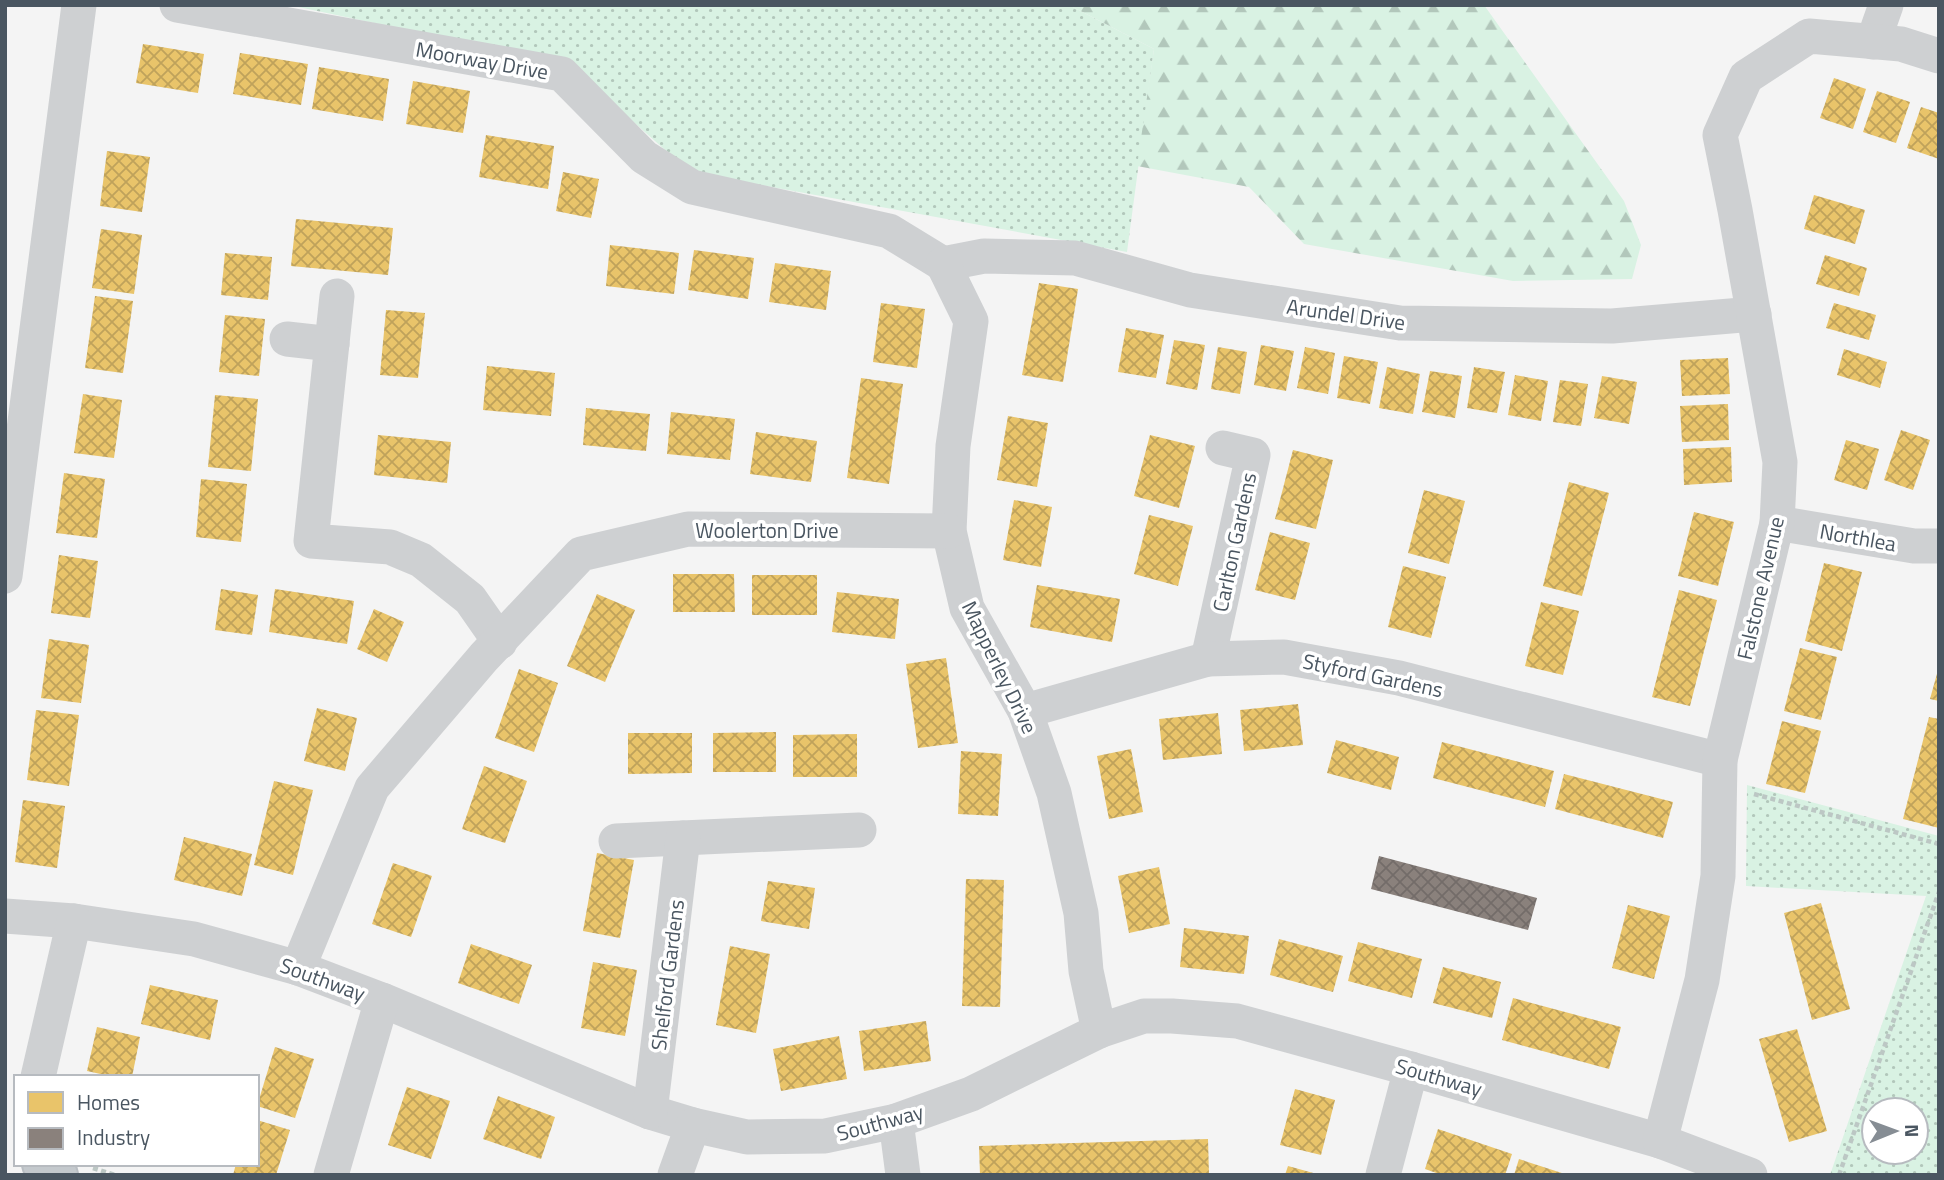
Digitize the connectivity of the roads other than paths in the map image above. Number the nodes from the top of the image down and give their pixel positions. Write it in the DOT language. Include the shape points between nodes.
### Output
graph roads {
  1 [pos="79,5"];
  2 [pos="177,5"];
  3 [pos="1886,5"];
  4 [pos="1874,42"];
  5 [pos="1939,56"];
  6 [pos="943,264"];
  7 [pos="337,296"];
  8 [pos="1754,314"];
  9 [pos="287,339"];
  10 [pos="332,344"];
  11 [pos="17,388"];
  12 [pos="1223,449"];
  13 [pos="1777,523"];
  14 [pos="949,531"];
  15 [pos="1939,546"];
  16 [pos="5,576"];
  17 [pos="499,642"];
  18 [pos="1208,659"];
  19 [pos="1025,711"];
  20 [pos="1720,773"];
  21 [pos="859,830"];
  22 [pos="683,838"];
  23 [pos="616,841"];
  24 [pos="5,916"];
  25 [pos="74,921"];
  26 [pos="298,968"];
  27 [pos="382,1000"];
  28 [pos="1098,1031"];
  29 [pos="1412,1069"];
  30 [pos="38,1075"];
  31 [pos="650,1112"];
  32 [pos="896,1121"];
  33 [pos="693,1125"];
  34 [pos="1660,1141"];
  35 [pos="51,1166"];
  36 [pos="75,1171"];
  37 [pos="331,1175"];
  38 [pos="675,1175"];
  39 [pos="903,1175"];
  40 [pos="1383,1175"];
  41 [pos="1749,1175"];
  1 -- 11 [label="street"];
  2 -- 6 [label="street, Moorway Drive" via="562,74 645,157 692,187 889,231"];
  3 -- 4 [label="street"];
  4 -- 5 [label="street, Falstone Avenue" via="1901,44"];
  4 -- 8 [label="street, Falstone Avenue" via="1809,36 1746,77 1720,135"];
  6 -- 8 [label="street, Arundel Drive" via="984,256 1075,258 1190,290 1400,323 1612,326"];
  6 -- 14 [label="street, Mapperley Drive" via="971,321 953,446"];
  7 -- 10 [label="street"];
  8 -- 13 [label="street, Falstone Avenue" via="1780,462"];
  9 -- 10 [label="street"];
  10 -- 17 [label="street" via="311,541 390,547 421,560 470,599"];
  11 -- 16 [label="street"];
  12 -- 18 [label="street, Carlton Gardens" via="1253,455"];
  13 -- 15 [label="street, Northlea" via="1914,546"];
  13 -- 20 [label="street, Falstone Avenue"];
  14 -- 17 [label="street, Woolerton Drive" via="688,529 581,554"];
  14 -- 19 [label="street, Mapperley Drive" via="967,608"];
  17 -- 26 [label="street, Woolerton Drive" via="372,788"];
  18 -- 19 [label="street, Styford Gardens"];
  18 -- 20 [label="street, Styford Gardens" via="1284,657 1399,678"];
  19 -- 28 [label="street, Mapperley Drive" via="1054,793 1081,913"];
  20 -- 34 [label="street, Falstone Avenue" via="1718,876 1702,979"];
  21 -- 22 [label="street"];
  22 -- 23 [label="street"];
  22 -- 31 [label="street, Shelford Gardens"];
  24 -- 25 [label="street, Southway"];
  25 -- 26 [label="street, Southway" via="194,939"];
  25 -- 30 [label="street"];
  26 -- 27 [label="street, Southway"];
  27 -- 31 [label="street, Southway"];
  27 -- 37 [label="street"];
  28 -- 29 [label="street, Southway" via="1144,1016 1237,1021"];
  28 -- 32 [label="street, Southway" via="971,1094"];
  29 -- 34 [label="street, Southway"];
  29 -- 40 [label="street"];
  31 -- 33 [label="street, Southway"];
  32 -- 33 [label="street, Southway" via="825,1136 747,1137"];
  32 -- 39 [label="street"];
  33 -- 38 [label="street"];
  34 -- 41 [label="street, Southway"];
  35 -- 36 [label="highway"];
}
